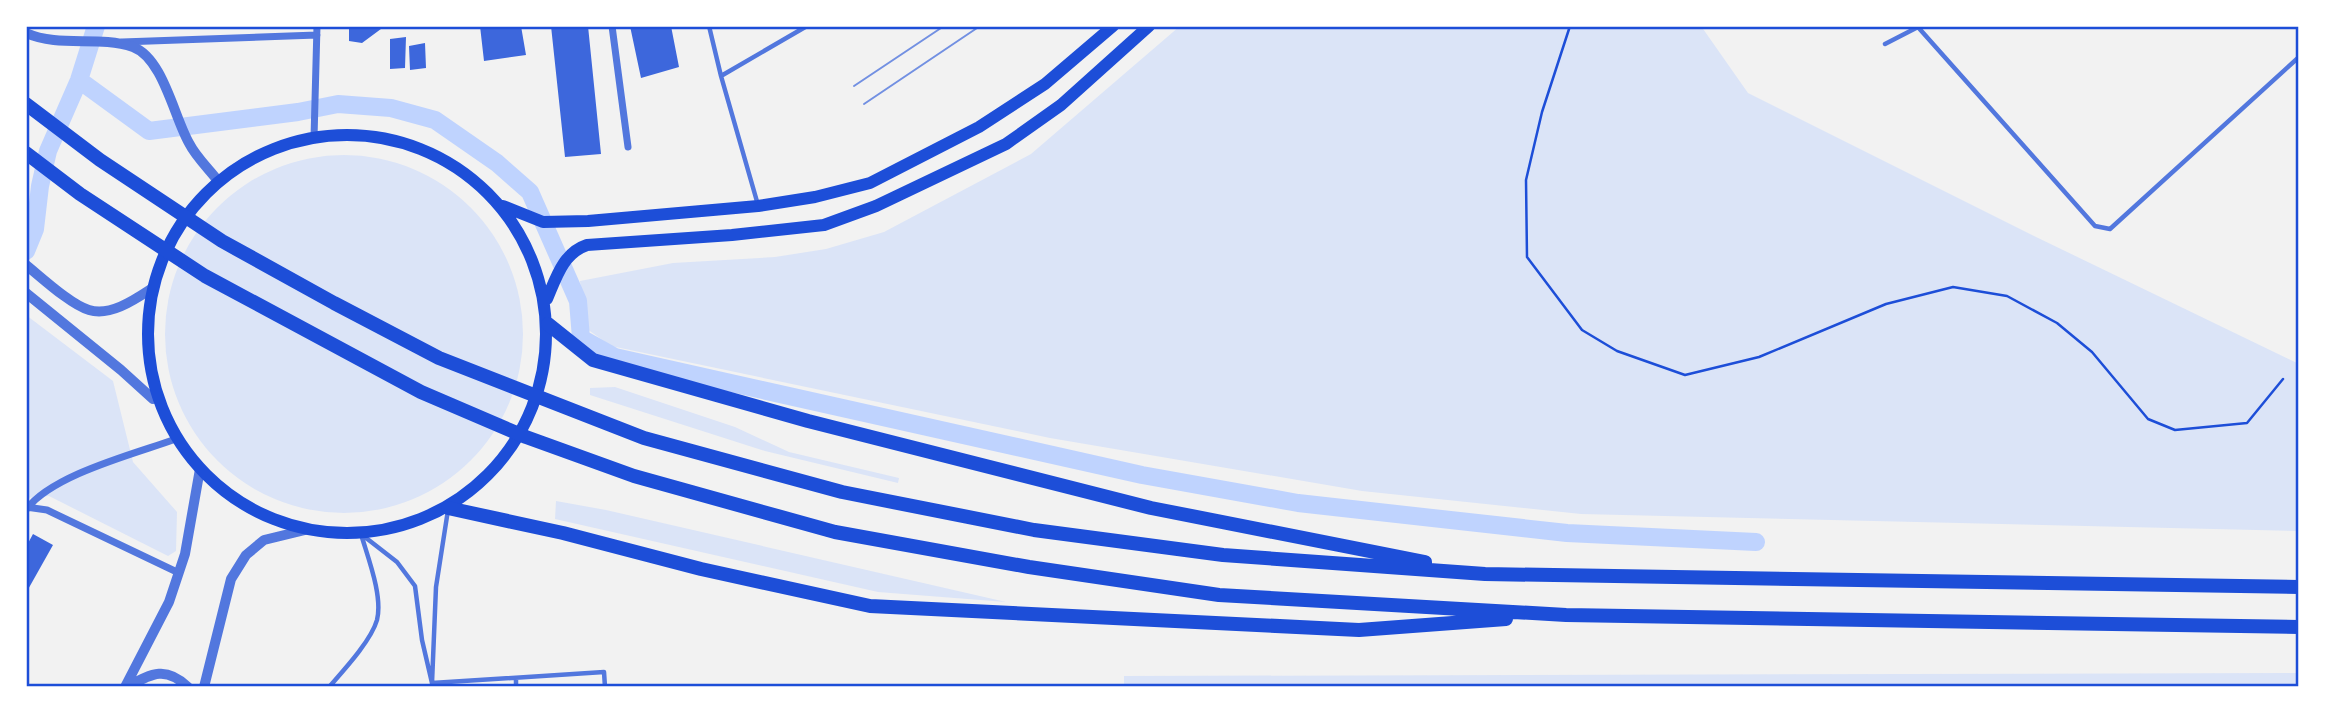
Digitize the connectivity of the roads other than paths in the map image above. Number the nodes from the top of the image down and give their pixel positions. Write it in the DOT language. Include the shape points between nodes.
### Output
graph roads {
  1 [pos="317,26"];
  2 [pos="612,26"];
  3 [pos="709,26"];
  4 [pos="807,26"];
  5 [pos="1114,26"];
  6 [pos="1149,26"];
  7 [pos="1918,27"];
  8 [pos="26,33"];
  9 [pos="317,35"];
  10 [pos="110,42"];
  11 [pos="1885,44"];
  12 [pos="2299,57"];
  13 [pos="720,76"];
  14 [pos="26,104"];
  15 [pos="314,133"];
  16 [pos="628,147"];
  17 [pos="26,153"];
  18 [pos="218,181"];
  19 [pos="503,206"];
  20 [pos="758,206"];
  21 [pos="26,265"];
  22 [pos="154,287"];
  23 [pos="26,293"];
  24 [pos="547,299"];
  25 [pos="548,324"];
  26 [pos="153,400"];
  27 [pos="176,439"];
  28 [pos="200,469"];
  29 [pos="27,508"];
  30 [pos="448,508"];
  31 [pos="305,530"];
  32 [pos="361,534"];
  33 [pos="179,573"];
  34 [pos="1485,574"];
  35 [pos="2299,587"];
  36 [pos="1566,615"];
  37 [pos="2299,627"];
  38 [pos="516,678"];
  39 [pos="432,685"];
  40 [pos="126,687"];
  41 [pos="188,687"];
  42 [pos="204,687"];
  43 [pos="328,687"];
  44 [pos="516,687"];
  45 [pos="605,687"];
  1 -- 9 [label="street"];
  2 -- 16 [label="street"];
  3 -- 13 [label="lane"];
  4 -- 13 [label="lane"];
  5 -- 20 [label="main road" via="1045,84 979,127 870,183"];
  6 -- 24 [label="main road" via="1061,105 1006,144 876,206 824,225 587,245 563,263"];
  7 -- 11 [label="lane"];
  7 -- 12 [label="lane" via="2095,226 2110,229"];
  8 -- 10 [label="street" via="60,42"];
  9 -- 10 [label="street"];
  9 -- 15 [label="street"];
  10 -- 18 [label="street" via="136,48 156,67 189,144"];
  13 -- 20 [label="lane"];
  14 -- 34 [label="highway" via="100,160 222,241 334,303 439,358 644,439 842,492 1034,530 1223,555"];
  15 -- 18 [label="main road" via="265,152"];
  15 -- 19 [label="main road" via="405,141 469,173"];
  17 -- 36 [label="highway" via="79,194 205,276 316,337 421,392 526,437 635,476 835,532 1043,569 1219,595"];
  18 -- 22 [label="main road" via="177,230"];
  19 -- 20 [label="main road" via="543,222"];
  19 -- 24 [label="main road" via="525,242"];
  21 -- 22 [label="street" via="89,310 129,303"];
  22 -- 26 [label="main road" via="147,337"];
  23 -- 26 [label="street"];
  24 -- 25 [label="main road"];
  25 -- 30 [label="main road" via="533,412 482,483"];
  25 -- 34 [label="highway" via="593,360 808,421 1151,508"];
  26 -- 27 [label="main road"];
  27 -- 28 [label="main road"];
  27 -- 29 [label="street" via="62,480"];
  28 -- 31 [label="main road" via="253,510"];
  28 -- 33 [label="street"];
  29 -- 33 [label="street" via="47,510"];
  30 -- 32 [label="main road" via="421,521"];
  30 -- 36 [label="highway" via="870,606 1359,629"];
  30 -- 39 [label="lane" via="436,587"];
  31 -- 32 [label="main road"];
  31 -- 42 [label="street" via="264,540 246,555 231,579"];
  32 -- 39 [label="lane" via="397,562 415,586"];
  32 -- 43 [label="lane" via="376,589 377,620 358,654"];
  33 -- 40 [label="street" via="157,630"];
  34 -- 35 [label="highway"];
  36 -- 37 [label="highway"];
  38 -- 39 [label="lane"];
  38 -- 44 [label="lane"];
  38 -- 45 [label="lane" via="604,672"];
  40 -- 41 [label="street" via="152,674 173,674"];
}
